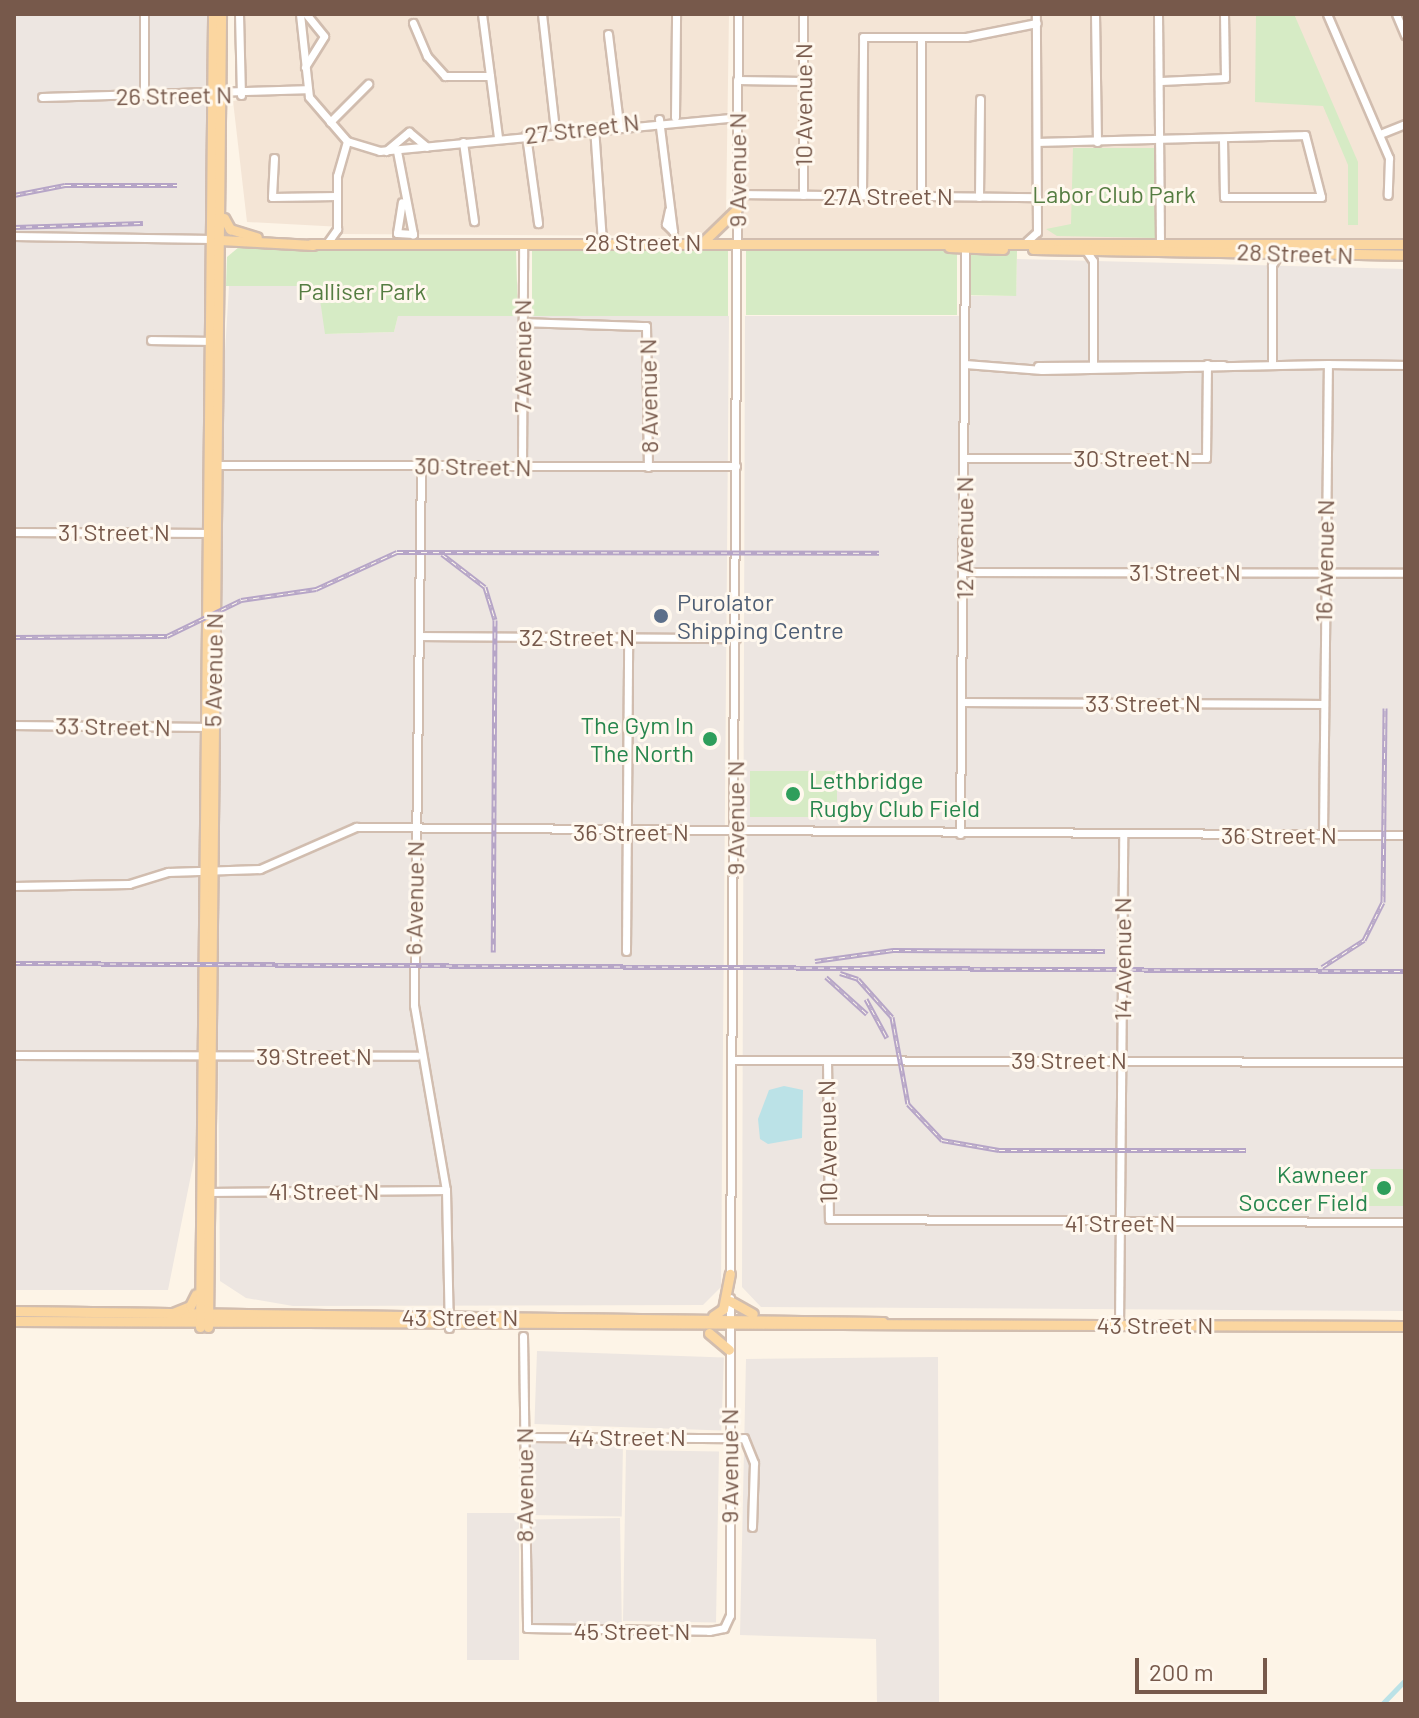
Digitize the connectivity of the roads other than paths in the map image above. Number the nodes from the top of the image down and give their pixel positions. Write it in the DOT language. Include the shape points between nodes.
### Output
graph roads {
  1 [pos="144,14"];
  2 [pos="213,14"];
  3 [pos="221,14"];
  4 [pos="239,14"];
  5 [pos="303,14"];
  6 [pos="482,14"];
  7 [pos="542,14"];
  8 [pos="676,14"];
  9 [pos="738,14"];
  10 [pos="803,14"];
  11 [pos="1095,14"];
  12 [pos="1158,14"];
  13 [pos="1224,14"];
  14 [pos="1327,14"];
  15 [pos="1396,14"];
  16 [pos="1037,18"];
  17 [pos="413,23"];
  18 [pos="608,34"];
  19 [pos="1405,35"];
  20 [pos="921,37"];
  21 [pos="303,73"];
  22 [pos="490,76"];
  23 [pos="737,80"];
  24 [pos="803,81"];
  25 [pos="1161,81"];
  26 [pos="368,84"];
  27 [pos="305,89"];
  28 [pos="217,94"];
  29 [pos="144,95"];
  30 [pos="241,95"];
  31 [pos="42,97"];
  32 [pos="980,99"];
  33 [pos="675,117"];
  34 [pos="737,117"];
  35 [pos="659,119"];
  36 [pos="330,122"];
  37 [pos="619,123"];
  38 [pos="1405,124"];
  39 [pos="594,127"];
  40 [pos="555,130"];
  41 [pos="1380,134"];
  42 [pos="526,135"];
  43 [pos="498,138"];
  44 [pos="1223,140"];
  45 [pos="347,141"];
  46 [pos="463,142"];
  47 [pos="1039,142"];
  48 [pos="1097,142"];
  49 [pos="1160,143"];
  50 [pos="427,147"];
  51 [pos="386,151"];
  52 [pos="397,151"];
  53 [pos="274,158"];
  54 [pos="738,194"];
  55 [pos="803,195"];
  56 [pos="862,195"];
  57 [pos="921,195"];
  58 [pos="1388,195"];
  59 [pos="337,196"];
  60 [pos="979,197"];
  61 [pos="1037,197"];
  62 [pos="402,202"];
  63 [pos="737,209"];
  64 [pos="669,210"];
  65 [pos="223,213"];
  66 [pos="474,221"];
  67 [pos="538,223"];
  68 [pos="337,229"];
  69 [pos="1037,232"];
  70 [pos="14,236"];
  71 [pos="212,239"];
  72 [pos="223,240"];
  73 [pos="602,241"];
  74 [pos="699,241"];
  75 [pos="328,242"];
  76 [pos="346,242"];
  77 [pos="737,242"];
  78 [pos="1058,242"];
  79 [pos="280,243"];
  80 [pos="1023,243"];
  81 [pos="311,244"];
  82 [pos="388,244"];
  83 [pos="1405,244"];
  84 [pos="523,245"];
  85 [pos="965,245"];
  86 [pos="1160,247"];
  87 [pos="1085,249"];
  88 [pos="1103,250"];
  89 [pos="1264,251"];
  90 [pos="1281,251"];
  91 [pos="1405,253"];
  92 [pos="1093,261"];
  93 [pos="1272,265"];
  94 [pos="523,322"];
  95 [pos="151,340"];
  96 [pos="217,341"];
  97 [pos="965,364"];
  98 [pos="1272,364"];
  99 [pos="1328,364"];
  100 [pos="1405,365"];
  101 [pos="1093,367"];
  102 [pos="1207,367"];
  103 [pos="964,458"];
  104 [pos="421,464"];
  105 [pos="216,465"];
  106 [pos="736,466"];
  107 [pos="522,467"];
  108 [pos="648,467"];
  109 [pos="14,532"];
  110 [pos="210,533"];
  111 [pos="964,572"];
  112 [pos="1323,572"];
  113 [pos="1405,573"];
  114 [pos="419,636"];
  115 [pos="628,637"];
  116 [pos="736,638"];
  117 [pos="963,702"];
  118 [pos="1324,704"];
  119 [pos="14,725"];
  120 [pos="209,727"];
  121 [pos="415,829"];
  122 [pos="627,832"];
  123 [pos="735,833"];
  124 [pos="960,834"];
  125 [pos="1123,834"];
  126 [pos="1323,835"];
  127 [pos="1405,835"];
  128 [pos="208,871"];
  129 [pos="14,886"];
  130 [pos="626,951"];
  131 [pos="14,1055"];
  132 [pos="206,1055"];
  133 [pos="417,1056"];
  134 [pos="734,1060"];
  135 [pos="827,1060"];
  136 [pos="1122,1060"];
  137 [pos="1405,1062"];
  138 [pos="446,1190"];
  139 [pos="205,1192"];
  140 [pos="835,1219"];
  141 [pos="1405,1222"];
  142 [pos="1120,1223"];
  143 [pos="208,1274"];
  144 [pos="730,1274"];
  145 [pos="200,1283"];
  146 [pos="730,1301"];
  147 [pos="14,1311"];
  148 [pos="155,1316"];
  149 [pos="235,1316"];
  150 [pos="702,1318"];
  151 [pos="768,1318"];
  152 [pos="809,1319"];
  153 [pos="14,1321"];
  154 [pos="203,1322"];
  155 [pos="449,1322"];
  156 [pos="730,1324"];
  157 [pos="906,1325"];
  158 [pos="1119,1325"];
  159 [pos="1405,1326"];
  160 [pos="642,1329"];
  161 [pos="694,1329"];
  162 [pos="523,1336"];
  163 [pos="729,1350"];
  164 [pos="525,1437"];
  165 [pos="729,1438"];
  166 [pos="752,1527"];
  167 [pos="729,1621"];
  168 [pos="532,1629"];
  1 -- 29 [label="street"];
  2 -- 28 [label="main road, 5 Avenue N"];
  3 -- 28 [label="main road, 5 Avenue N"];
  4 -- 30 [label="street"];
  5 -- 21 [label="street"];
  5 -- 21 [label="street" via="324,39"];
  6 -- 22 [label="street"];
  7 -- 40 [label="street"];
  8 -- 33 [label="street"];
  9 -- 23 [label="street, 9 Avenue N"];
  10 -- 24 [label="street, 10 Avenue N"];
  11 -- 48 [label="street"];
  12 -- 25 [label="street"];
  13 -- 25 [label="street" via="1225,78"];
  14 -- 41 [label="street"];
  15 -- 19 [label="street"];
  16 -- 20 [label="street"];
  16 -- 47 [label="street"];
  17 -- 22 [label="street" via="427,56 445,76"];
  18 -- 37 [label="street"];
  20 -- 56 [label="street" via="863,37"];
  20 -- 57 [label="street"];
  21 -- 27 [label="street"];
  22 -- 43 [label="street"];
  23 -- 24 [label="street"];
  23 -- 34 [label="street, 9 Avenue N"];
  24 -- 55 [label="street, 10 Avenue N"];
  25 -- 49 [label="street"];
  26 -- 36 [label="street"];
  27 -- 30 [label="street, 26 Street N"];
  27 -- 36 [label="street"];
  28 -- 29 [label="street, 26 Street N"];
  28 -- 30 [label="street, 26 Street N"];
  28 -- 65 [label="main road, 5 Avenue N"];
  28 -- 71 [label="main road, 5 Avenue N"];
  29 -- 31 [label="street, 26 Street N"];
  32 -- 60 [label="street"];
  33 -- 34 [label="street, 27 Street N"];
  33 -- 35 [label="street, 27 Street N"];
  34 -- 54 [label="street, 9 Avenue N"];
  35 -- 37 [label="street, 27 Street N"];
  35 -- 64 [label="street"];
  36 -- 45 [label="street"];
  37 -- 39 [label="street, 27 Street N"];
  38 -- 41 [label="street"];
  39 -- 40 [label="street, 27 Street N"];
  39 -- 73 [label="street"];
  40 -- 42 [label="street, 27 Street N"];
  41 -- 58 [label="street" via="1391,165"];
  42 -- 43 [label="street, 27 Street N"];
  42 -- 67 [label="street"];
  43 -- 46 [label="street, 27 Street N"];
  44 -- 44 [label="street" via="1305,135 1321,197 1224,197"];
  44 -- 49 [label="street"];
  45 -- 51 [label="street, 27 Street N"];
  45 -- 59 [label="street"];
  46 -- 50 [label="street, 27 Street N"];
  46 -- 66 [label="street"];
  47 -- 48 [label="street"];
  47 -- 61 [label="street"];
  48 -- 49 [label="street"];
  49 -- 86 [label="street"];
  50 -- 51 [label="street, 27 Street N" via="409,132"];
  50 -- 52 [label="street, 27 Street N"];
  51 -- 52 [label="street, 27 Street N"];
  52 -- 62 [label="street"];
  53 -- 59 [label="street" via="272,197"];
  54 -- 55 [label="street, 27A Street N"];
  54 -- 63 [label="street, 9 Avenue N"];
  55 -- 56 [label="street, 27A Street N"];
  56 -- 57 [label="street, 27A Street N"];
  57 -- 60 [label="street, 27A Street N"];
  59 -- 68 [label="street"];
  60 -- 61 [label="street, 27A Street N"];
  61 -- 69 [label="street"];
  63 -- 74 [label="main road" via="720,232"];
  63 -- 77 [label="street, 9 Avenue N"];
  65 -- 72 [label="main road, 5 Avenue N"];
  65 -- 79 [label="main road" via="230,229"];
  68 -- 75 [label="street"];
  68 -- 76 [label="street"];
  69 -- 78 [label="street"];
  69 -- 80 [label="street"];
  70 -- 71 [label="street, 28 Street N"];
  71 -- 72 [label="main road, 28 Street N"];
  71 -- 96 [label="main road, 5 Avenue N"];
  72 -- 79 [label="main road, 28 Street N"];
  72 -- 96 [label="main road, 5 Avenue N"];
  73 -- 74 [label="main road, 28 Street N"];
  73 -- 84 [label="main road, 28 Street N"];
  74 -- 77 [label="main road, 28 Street N"];
  75 -- 76 [label="main road, 28 Street N"];
  75 -- 81 [label="main road, 28 Street N"];
  76 -- 82 [label="main road, 28 Street N"];
  77 -- 85 [label="main road, 28 Street N"];
  77 -- 106 [label="street, 9 Avenue N"];
  78 -- 80 [label="main road, 28 Street N"];
  78 -- 86 [label="main road, 28 Street N"];
  79 -- 81 [label="main road, 28 Street N"];
  80 -- 85 [label="main road, 28 Street N"];
  81 -- 82 [label="main road, 28 Street N"];
  82 -- 84 [label="main road, 28 Street N"];
  83 -- 86 [label="main road, 28 Street N"];
  84 -- 94 [label="street, 7 Avenue N"];
  85 -- 87 [label="main road, 28 Street N"];
  85 -- 97 [label="street, 12 Avenue N"];
  86 -- 88 [label="main road, 28 Street N"];
  86 -- 89 [label="main road, 28 Street N"];
  87 -- 88 [label="main road, 28 Street N"];
  87 -- 92 [label="street"];
  88 -- 92 [label="street"];
  89 -- 90 [label="main road, 28 Street N"];
  89 -- 93 [label="street"];
  90 -- 91 [label="main road, 28 Street N"];
  90 -- 93 [label="street"];
  92 -- 101 [label="street"];
  93 -- 98 [label="street"];
  94 -- 107 [label="street, 7 Avenue N"];
  94 -- 108 [label="street, 8 Avenue N" via="646,326"];
  95 -- 96 [label="street"];
  96 -- 105 [label="main road, 5 Avenue N"];
  97 -- 101 [label="street"];
  97 -- 103 [label="street, 12 Avenue N"];
  98 -- 99 [label="street"];
  98 -- 102 [label="street"];
  99 -- 100 [label="street"];
  99 -- 112 [label="street, 16 Avenue N"];
  101 -- 102 [label="street"];
  102 -- 103 [label="street, 30 Street N" via="1206,458"];
  103 -- 111 [label="street, 12 Avenue N"];
  104 -- 105 [label="street, 30 Street N"];
  104 -- 107 [label="street, 30 Street N"];
  104 -- 114 [label="street, 6 Avenue N"];
  105 -- 110 [label="main road, 5 Avenue N"];
  106 -- 108 [label="street, 30 Street N"];
  106 -- 116 [label="street, 9 Avenue N"];
  107 -- 108 [label="street, 30 Street N"];
  109 -- 110 [label="street, 31 Street N"];
  110 -- 120 [label="main road, 5 Avenue N"];
  111 -- 112 [label="street, 31 Street N"];
  111 -- 117 [label="street, 12 Avenue N"];
  112 -- 113 [label="street, 31 Street N"];
  112 -- 118 [label="street, 16 Avenue N"];
  114 -- 115 [label="street, 32 Street N"];
  114 -- 121 [label="street, 6 Avenue N"];
  115 -- 116 [label="street, 32 Street N"];
  115 -- 122 [label="street"];
  116 -- 123 [label="street, 9 Avenue N"];
  117 -- 118 [label="street, 33 Street N"];
  117 -- 124 [label="street, 12 Avenue N"];
  118 -- 126 [label="street, 16 Avenue N"];
  119 -- 120 [label="street, 33 Street N"];
  120 -- 128 [label="main road, 5 Avenue N"];
  121 -- 122 [label="street, 36 Street N"];
  121 -- 128 [label="street, 36 Street N" via="356,827 326,835 283,864"];
  121 -- 133 [label="street, 6 Avenue N"];
  122 -- 123 [label="street, 36 Street N"];
  122 -- 130 [label="street"];
  123 -- 124 [label="street, 36 Street N"];
  123 -- 134 [label="street, 9 Avenue N"];
  124 -- 125 [label="street, 36 Street N"];
  125 -- 126 [label="street, 36 Street N"];
  125 -- 136 [label="street, 14 Avenue N"];
  126 -- 127 [label="street, 36 Street N"];
  128 -- 129 [label="street, 36 Street N" via="129,884"];
  128 -- 132 [label="main road, 5 Avenue N"];
  131 -- 132 [label="street, 39 Street N"];
  132 -- 133 [label="street, 39 Street N"];
  132 -- 139 [label="main road, 5 Avenue N"];
  133 -- 138 [label="street, 6 Avenue N"];
  134 -- 135 [label="street, 39 Street N"];
  134 -- 144 [label="street, 9 Avenue N"];
  135 -- 136 [label="street, 39 Street N"];
  135 -- 140 [label="street, 10 Avenue N" via="825,1211"];
  136 -- 137 [label="street, 39 Street N"];
  136 -- 142 [label="street, 14 Avenue N"];
  138 -- 139 [label="street, 41 Street N"];
  138 -- 155 [label="street, 6 Avenue N"];
  139 -- 143 [label="main road, 5 Avenue N"];
  139 -- 145 [label="main road, 5 Avenue N"];
  140 -- 142 [label="street, 41 Street N"];
  141 -- 142 [label="street, 41 Street N"];
  142 -- 158 [label="street, 14 Avenue N"];
  143 -- 149 [label="main road" via="217,1308"];
  143 -- 154 [label="main road, 5 Avenue N"];
  144 -- 146 [label="street, 9 Avenue N"];
  144 -- 150 [label="main road" via="723,1309"];
  145 -- 148 [label="main road" via="190,1306"];
  145 -- 154 [label="main road, 5 Avenue N"];
  146 -- 151 [label="main road"];
  146 -- 156 [label="street, 9 Avenue N"];
  147 -- 148 [label="main road, 43 Street N"];
  148 -- 154 [label="main road, 43 Street N"];
  149 -- 154 [label="main road, 43 Street N"];
  149 -- 155 [label="main road, 43 Street N"];
  150 -- 155 [label="main road, 43 Street N"];
  150 -- 156 [label="main road, 43 Street N"];
  151 -- 152 [label="main road, 43 Street N"];
  151 -- 156 [label="main road, 43 Street N"];
  152 -- 156 [label="main road"];
  152 -- 157 [label="main road, 43 Street N"];
  153 -- 154 [label="main road, 43 Street N"];
  154 -- 155 [label="main road, 43 Street N" via="369,1327"];
  155 -- 160 [label="main road, 43 Street N"];
  156 -- 157 [label="main road, 43 Street N"];
  156 -- 160 [label="main road"];
  156 -- 161 [label="main road, 43 Street N"];
  156 -- 163 [label="street, 9 Avenue N"];
  157 -- 158 [label="main road, 43 Street N"];
  158 -- 159 [label="main road, 43 Street N"];
  160 -- 161 [label="main road, 43 Street N"];
  161 -- 163 [label="main road" via="720,1336"];
  162 -- 164 [label="street, 8 Avenue N"];
  163 -- 165 [label="street, 9 Avenue N"];
  164 -- 165 [label="street, 44 Street N"];
  164 -- 168 [label="street, 8 Avenue N" via="525,1622"];
  165 -- 166 [label="street" via="744,1438 750,1447"];
  165 -- 167 [label="street, 9 Avenue N"];
  167 -- 168 [label="street, 45 Street N" via="709,1631"];
}
